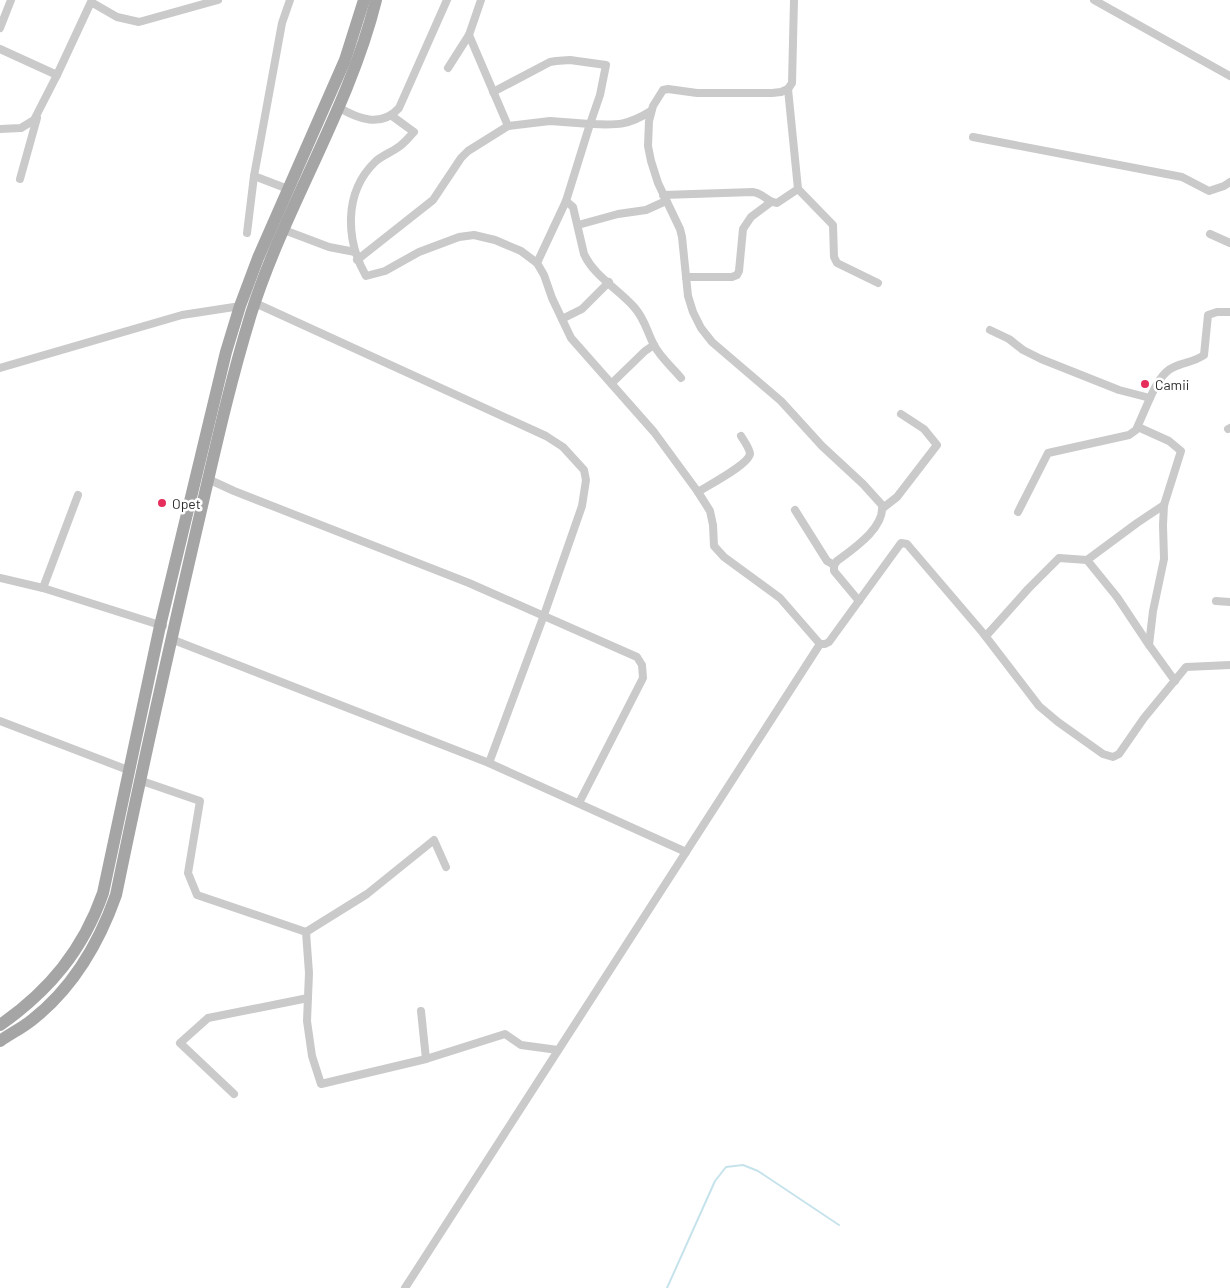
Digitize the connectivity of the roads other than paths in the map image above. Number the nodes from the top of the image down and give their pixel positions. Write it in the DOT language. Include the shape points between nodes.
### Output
graph roads {
  1 [pos="11,0"];
  2 [pos="218,0"];
  3 [pos="290,0"];
  4 [pos="364,0"];
  5 [pos="376,0"];
  6 [pos="447,0"];
  7 [pos="481,0"];
  8 [pos="794,0"];
  9 [pos="1094,0"];
  10 [pos="90,1"];
  11 [pos="0,28"];
  12 [pos="469,35"];
  13 [pos="0,49"];
  14 [pos="448,68"];
  15 [pos="57,75"];
  16 [pos="1230,76"];
  17 [pos="788,90"];
  18 [pos="493,92"];
  19 [pos="338,108"];
  20 [pos="651,111"];
  21 [pos="38,113"];
  22 [pos="392,116"];
  23 [pos="590,124"];
  24 [pos="508,126"];
  25 [pos="0,129"];
  26 [pos="973,137"];
  27 [pos="254,176"];
  28 [pos="20,179"];
  29 [pos="1230,182"];
  30 [pos="288,189"];
  31 [pos="798,189"];
  32 [pos="664,198"];
  33 [pos="566,201"];
  34 [pos="771,202"];
  35 [pos="578,225"];
  36 [pos="284,230"];
  37 [pos="247,233"];
  38 [pos="1210,234"];
  39 [pos="1230,243"];
  40 [pos="356,256"];
  41 [pos="537,263"];
  42 [pos="686,277"];
  43 [pos="608,282"];
  44 [pos="878,283"];
  45 [pos="255,303"];
  46 [pos="239,308"];
  47 [pos="1230,312"];
  48 [pos="562,320"];
  49 [pos="990,330"];
  50 [pos="654,345"];
  51 [pos="0,368"];
  52 [pos="681,378"];
  53 [pos="612,383"];
  54 [pos="1150,398"];
  55 [pos="901,414"];
  56 [pos="1138,427"];
  57 [pos="741,436"];
  58 [pos="208,479"];
  59 [pos="698,492"];
  60 [pos="78,495"];
  61 [pos="1164,505"];
  62 [pos="883,508"];
  63 [pos="795,510"];
  64 [pos="1018,512"];
  65 [pos="1087,560"];
  66 [pos="834,565"];
  67 [pos="0,578"];
  68 [pos="44,588"];
  69 [pos="860,601"];
  70 [pos="1216,601"];
  71 [pos="1230,602"];
  72 [pos="544,615"];
  73 [pos="168,631"];
  74 [pos="986,636"];
  75 [pos="820,644"];
  76 [pos="1149,645"];
  77 [pos="1230,665"];
  78 [pos="1175,681"];
  79 [pos="0,721"];
  80 [pos="489,763"];
  81 [pos="128,770"];
  82 [pos="139,780"];
  83 [pos="579,803"];
  84 [pos="686,852"];
  85 [pos="446,867"];
  86 [pos="306,932"];
  87 [pos="308,998"];
  88 [pos="421,1011"];
  89 [pos="0,1025"];
  90 [pos="0,1042"];
  91 [pos="558,1050"];
  92 [pos="426,1059"];
  93 [pos="234,1094"];
  94 [pos="405,1288"];
  1 -- 11 [label="street"];
  2 -- 10 [label="street" via="139,22 117,17"];
  3 -- 27 [label="street" via="282,23"];
  4 -- 30 [label="main road" via="345,60"];
  5 -- 19 [label="main road" via="358,60"];
  6 -- 22 [label="street" via="399,108"];
  7 -- 12 [label="street"];
  8 -- 17 [label="street" via="792,83"];
  9 -- 16 [label="street"];
  10 -- 15 [label="street"];
  12 -- 14 [label="street"];
  12 -- 18 [label="street"];
  13 -- 15 [label="street"];
  15 -- 21 [label="street"];
  17 -- 20 [label="street" via="762,93 666,89"];
  17 -- 31 [label="street"];
  18 -- 23 [label="street" via="550,62 570,60 606,64"];
  18 -- 24 [label="street"];
  19 -- 22 [label="street" via="367,120"];
  19 -- 36 [label="main road"];
  20 -- 23 [label="street" via="628,123"];
  20 -- 32 [label="street" via="649,154"];
  21 -- 25 [label="street" via="21,128"];
  21 -- 28 [label="street"];
  22 -- 40 [label="street" via="414,132 376,161 358,188 352,206 351,229"];
  23 -- 24 [label="street" via="550,121"];
  23 -- 33 [label="street"];
  24 -- 40 [label="street" via="468,151 433,200"];
  26 -- 29 [label="street" via="1182,177 1209,191"];
  27 -- 30 [label="street"];
  27 -- 37 [label="street"];
  30 -- 46 [label="main road"];
  31 -- 34 [label="street" via="782,201"];
  31 -- 44 [label="street" via="833,225 837,263"];
  32 -- 34 [label="street" via="753,192"];
  32 -- 35 [label="street" via="646,210"];
  32 -- 42 [label="street" via="682,238"];
  33 -- 35 [label="street" via="572,207"];
  33 -- 41 [label="street"];
  34 -- 42 [label="street" via="751,217 743,229 737,275"];
  35 -- 43 [label="street" via="588,262"];
  36 -- 40 [label="street"];
  36 -- 45 [label="main road"];
  38 -- 39 [label="street"];
  40 -- 41 [label="street" via="366,276 385,271 419,252 459,237 474,235 521,251"];
  41 -- 48 [label="street"];
  42 -- 62 [label="street" via="693,312 706,336 781,401 822,446 881,502"];
  43 -- 48 [label="street" via="582,309"];
  43 -- 50 [label="street" via="639,313"];
  45 -- 58 [label="main road"];
  45 -- 72 [label="street" via="546,436 576,459 586,480 582,506"];
  46 -- 51 [label="street" via="182,315"];
  46 -- 73 [label="main road" via="215,398"];
  47 -- 54 [label="street" via="1208,315 1204,355 1172,367 1161,377"];
  48 -- 53 [label="street" via="571,338"];
  49 -- 54 [label="street" via="1041,359 1119,390"];
  50 -- 52 [label="street"];
  50 -- 53 [label="street"];
  53 -- 59 [label="street" via="654,432"];
  54 -- 56 [label="street"];
  55 -- 62 [label="street" via="924,429 937,445 897,497"];
  56 -- 61 [label="street" via="1170,441 1181,451"];
  56 -- 64 [label="street" via="1129,435 1048,453"];
  57 -- 59 [label="street" via="749,451 748,458"];
  58 -- 72 [label="street"];
  58 -- 73 [label="main road"];
  59 -- 75 [label="street" via="710,511 714,546 780,598"];
  60 -- 68 [label="street"];
  61 -- 65 [label="street"];
  61 -- 76 [label="street" via="1164,559"];
  62 -- 66 [label="street" via="868,536"];
  63 -- 66 [label="street" via="827,561"];
  65 -- 74 [label="street" via="1059,558"];
  65 -- 76 [label="street"];
  66 -- 69 [label="street" via="834,571"];
  67 -- 68 [label="street"];
  68 -- 73 [label="street"];
  69 -- 74 [label="street" via="896,548 901,543 907,544"];
  69 -- 75 [label="street" via="829,642"];
  70 -- 71 [label="street"];
  72 -- 80 [label="street"];
  72 -- 83 [label="street" via="637,658 642,666 643,678"];
  73 -- 80 [label="street"];
  73 -- 81 [label="main road"];
  73 -- 82 [label="main road"];
  74 -- 78 [label="street" via="1039,706 1103,754 1113,757 1119,754"];
  75 -- 84 [label="street"];
  76 -- 78 [label="street"];
  77 -- 78 [label="street" via="1186,667"];
  79 -- 81 [label="street"];
  80 -- 83 [label="street"];
  81 -- 89 [label="main road" via="103,893 94,919 70,958 39,995"];
  82 -- 86 [label="street" via="200,801 188,873 197,894"];
  82 -- 90 [label="main road" via="116,895 96,944 61,993 32,1020"];
  83 -- 84 [label="street"];
  84 -- 91 [label="street"];
  85 -- 86 [label="street" via="434,840 367,894"];
  86 -- 87 [label="street"];
  87 -- 92 [label="street" via="312,1056 321,1084"];
  87 -- 93 [label="street" via="208,1018 180,1043"];
  88 -- 92 [label="street"];
  91 -- 92 [label="street" via="521,1045 505,1034"];
  91 -- 94 [label="street"];
}
